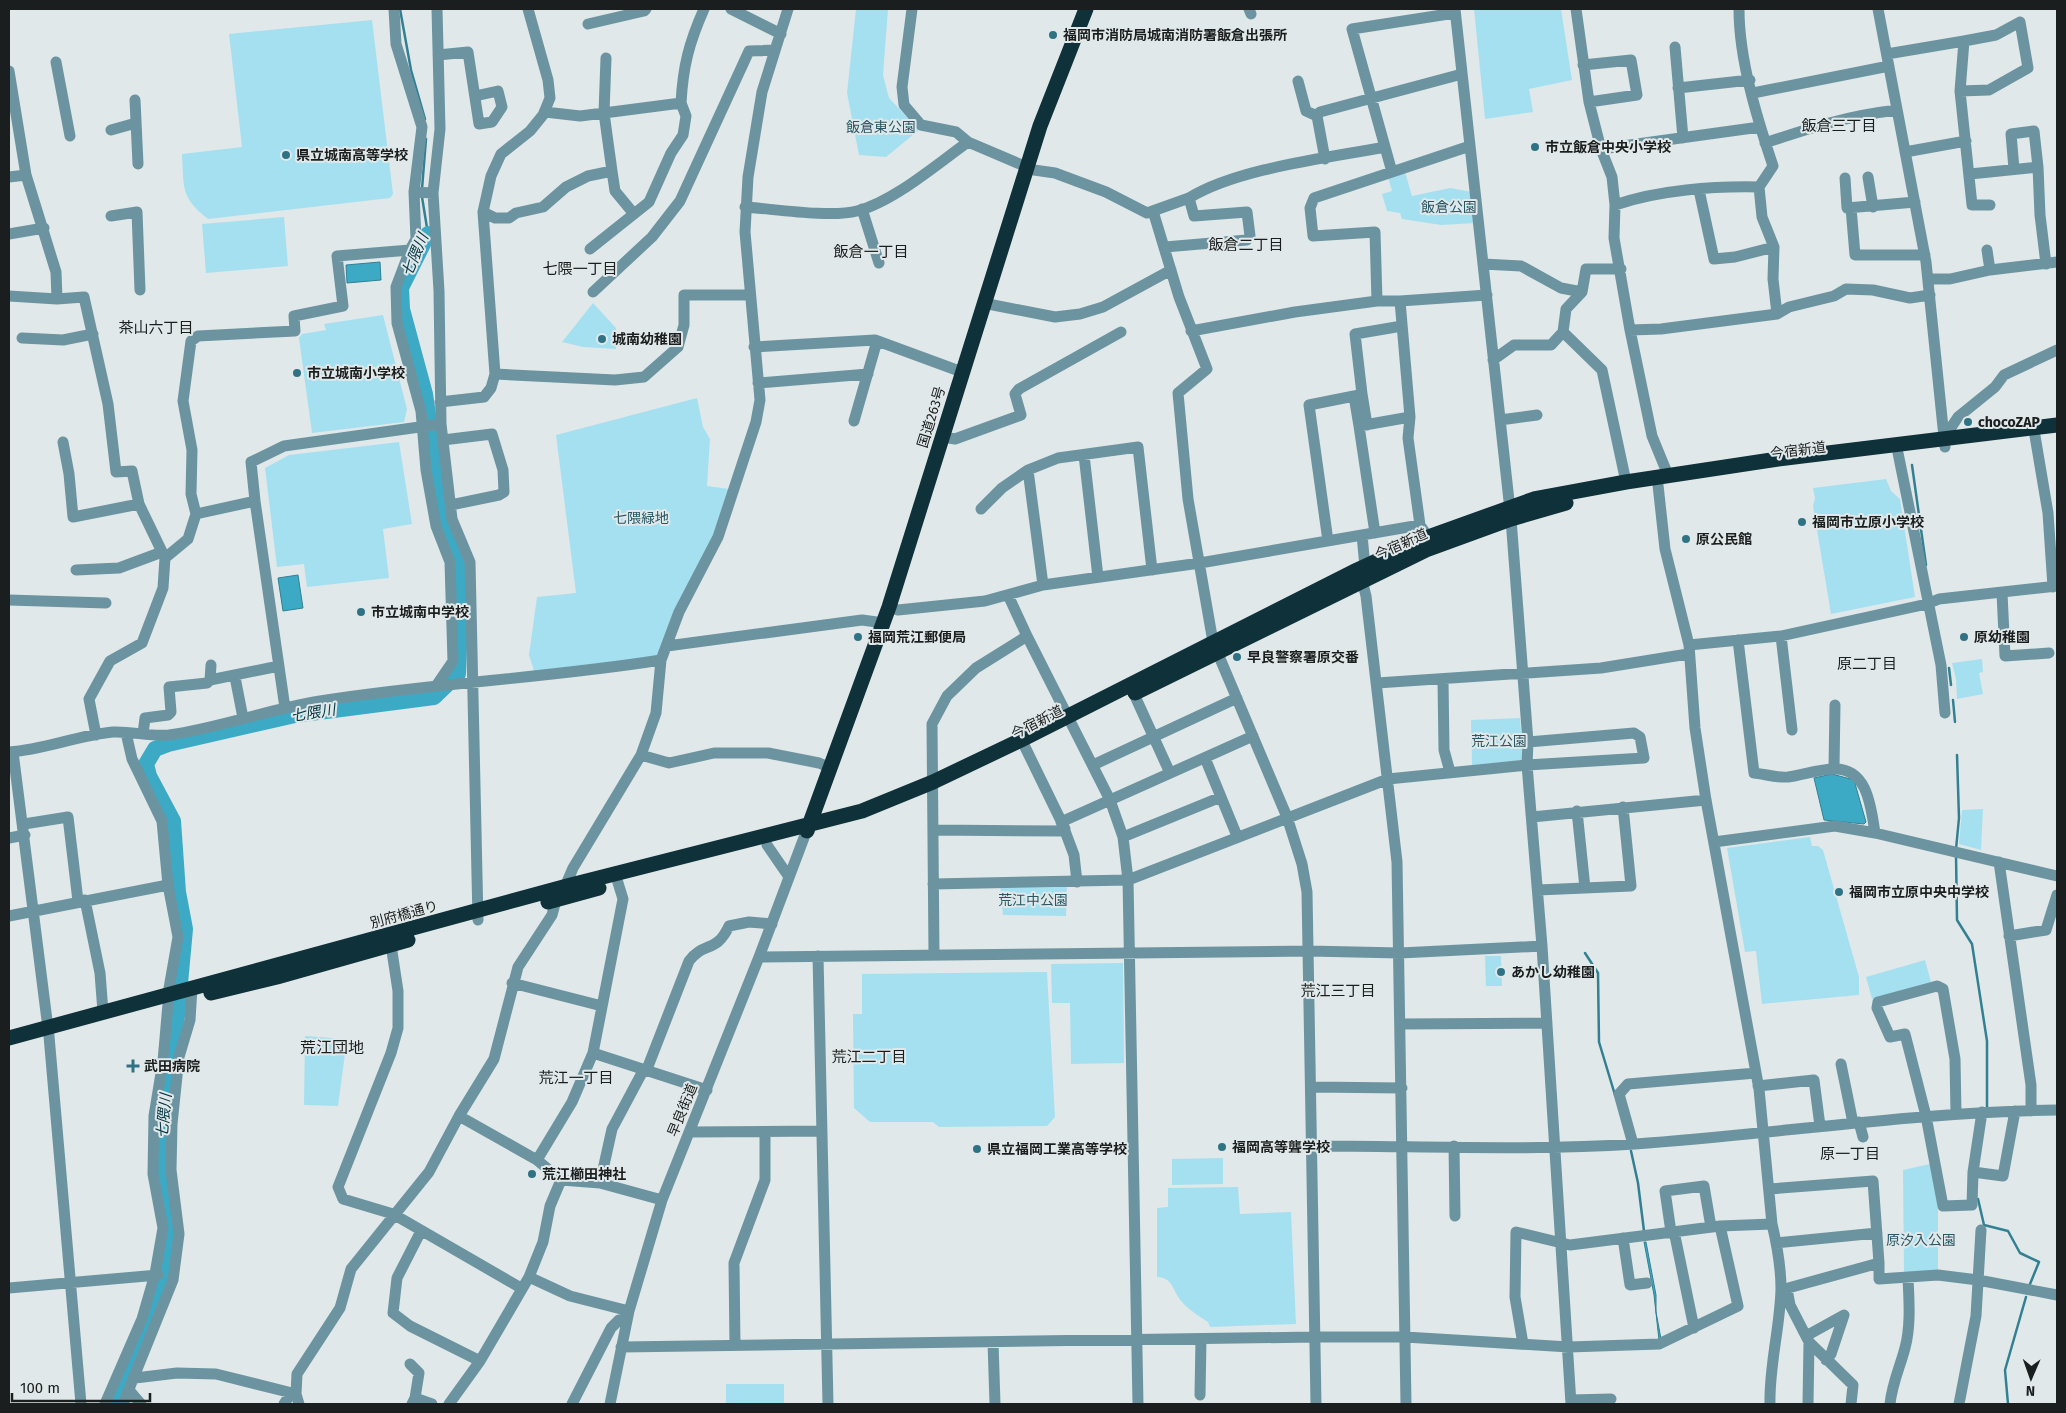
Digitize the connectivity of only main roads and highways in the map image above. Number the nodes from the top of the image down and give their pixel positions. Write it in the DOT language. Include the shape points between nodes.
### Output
graph roads {
  1 [pos="1086,9"];
  2 [pos="2057,425"];
  3 [pos="2057,433"];
  4 [pos="1945,442"];
  5 [pos="1663,480"];
  6 [pos="1510,512"];
  7 [pos="1363,574"];
  8 [pos="1215,648"];
  9 [pos="1070,719"];
  10 [pos="932,786"];
  11 [pos="807,830"];
  12 [pos="616,878"];
  13 [pos="477,915"];
  14 [pos="190,993"];
  15 [pos="169,999"];
  16 [pos="48,1032"];
  17 [pos="9,1038"];
  18 [pos="9,1047"];
  1 -- 11 [label="highway, 国道263号" via="1026,167 884,623"];
  2 -- 4 [label="highway, 今宿新道"];
  3 -- 4 [label="highway, 今宿新道"];
  4 -- 5 [label="highway, 今宿新道"];
  4 -- 5 [label="highway, 今宿新道" via="1898,453"];
  5 -- 6 [label="highway, 今宿新道"];
  5 -- 6 [label="highway, 今宿新道" via="1626,482 1534,499"];
  6 -- 7 [label="highway, 今宿新道"];
  6 -- 7 [label="highway, 今宿新道" via="1424,531"];
  7 -- 8 [label="highway, 今宿新道"];
  8 -- 9 [label="highway, 今宿新道"];
  8 -- 9 [label="highway, 今宿新道" via="1134,694"];
  9 -- 10 [label="highway, 今宿新道"];
  9 -- 10 [label="highway, 今宿新道" via="1025,747"];
  10 -- 11 [label="highway, 今宿新道" via="869,815"];
  11 -- 12 [label="highway, 別府橋通り"];
  11 -- 12 [label="highway, 別府橋通り" via="766,845"];
  12 -- 13 [label="highway, 別府橋通り"];
  13 -- 14 [label="highway, 別府橋通り"];
  13 -- 14 [label="highway, 別府橋通り" via="391,945 277,977"];
  14 -- 15 [label="highway, 別府橋通り"];
  15 -- 16 [label="highway, 別府橋通り"];
  15 -- 16 [label="highway, 別府橋通り" via="103,1012"];
  16 -- 17 [label="highway, 別府橋通り"];
  16 -- 18 [label="highway, 別府橋通り"];
}
